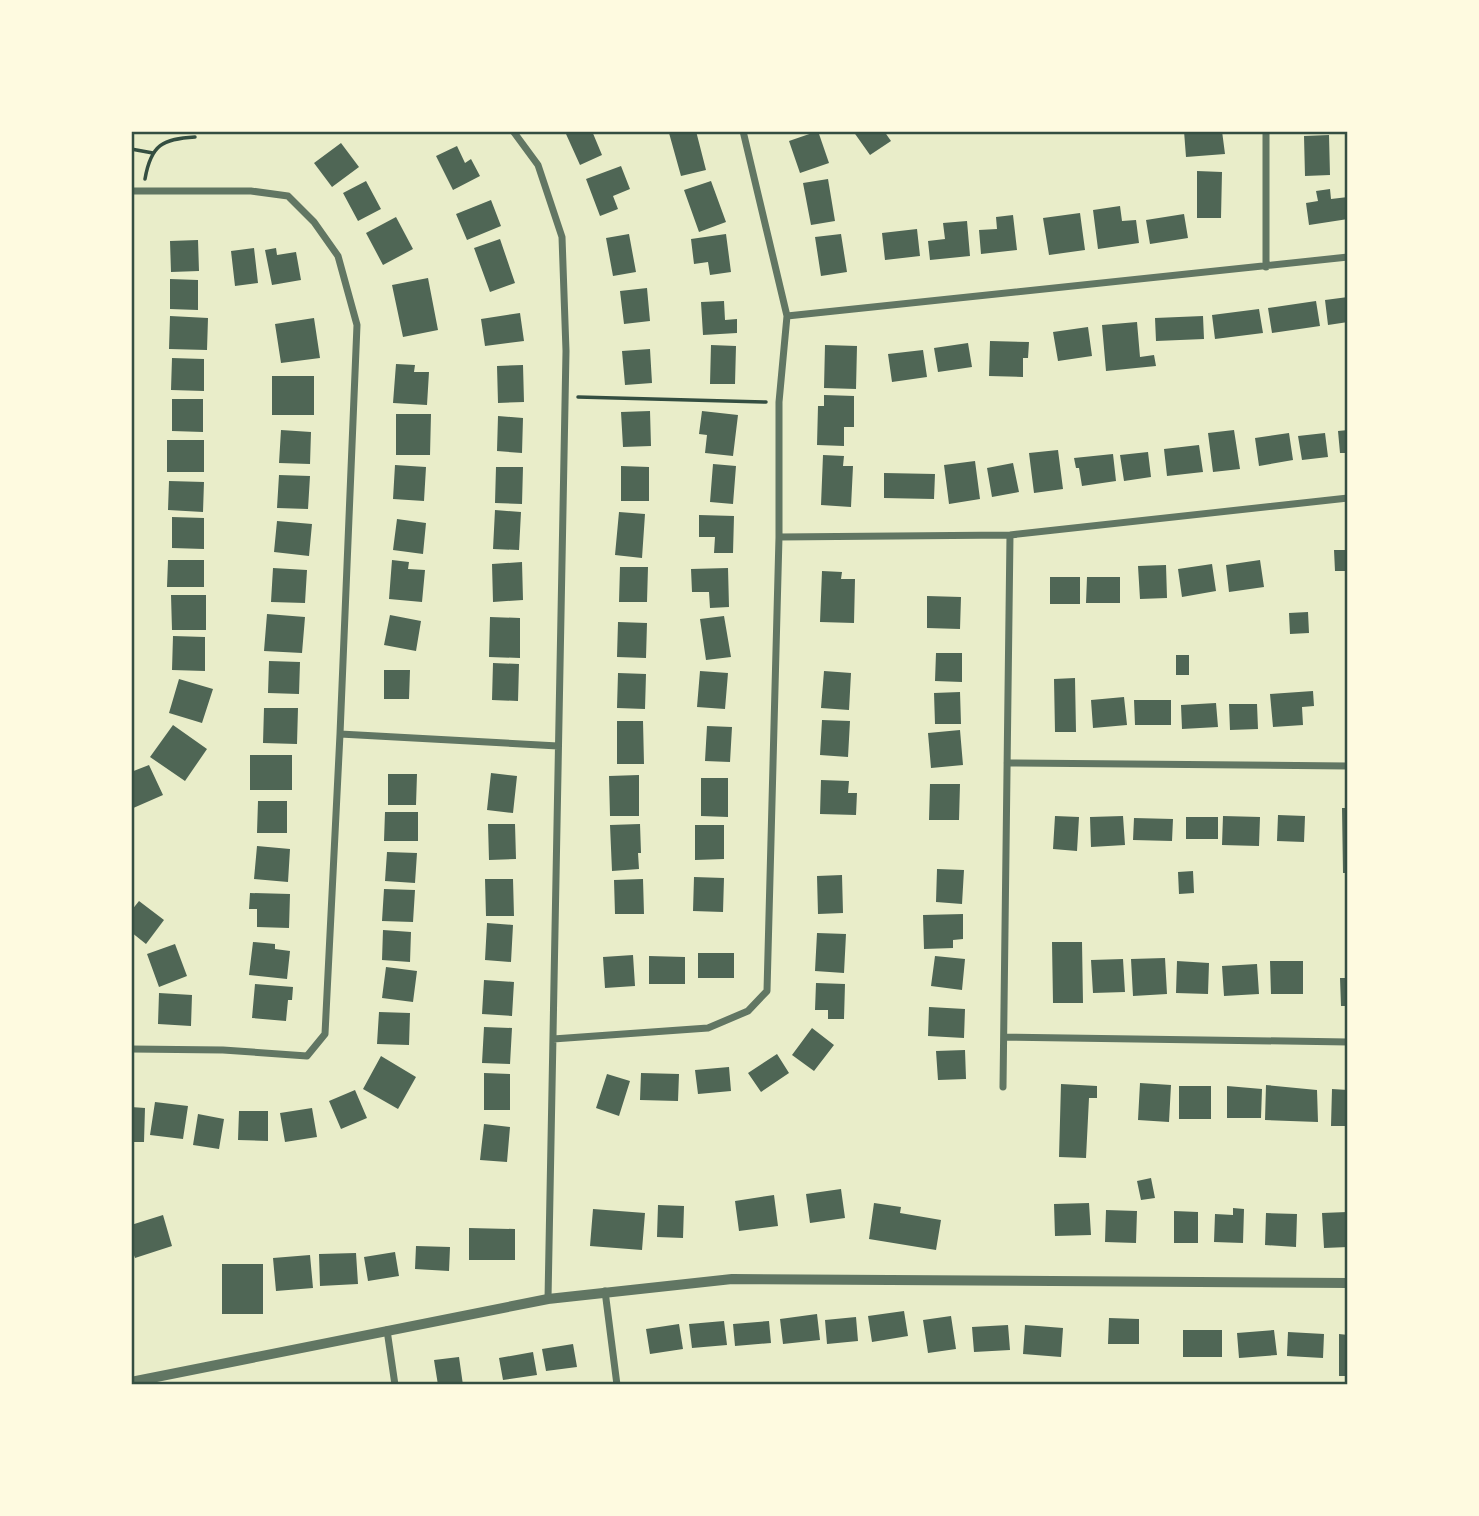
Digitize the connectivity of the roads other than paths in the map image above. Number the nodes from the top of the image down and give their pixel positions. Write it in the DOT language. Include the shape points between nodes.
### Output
graph roads {
  1 [pos="513,131"];
  2 [pos="1266,131"];
  3 [pos="745,132"];
  4 [pos="131,191"];
  5 [pos="1348,257"];
  6 [pos="1266,267"];
  7 [pos="787,316"];
  8 [pos="1348,498"];
  9 [pos="1010,535"];
  10 [pos="779,537"];
  11 [pos="340,734"];
  12 [pos="558,746"];
  13 [pos="1007,762"];
  14 [pos="1348,766"];
  15 [pos="1004,1037"];
  16 [pos="553,1039"];
  17 [pos="1348,1042"];
  18 [pos="131,1049"];
  19 [pos="1003,1087"];
  20 [pos="1348,1283"];
  21 [pos="605,1291"];
  22 [pos="548,1299"];
  23 [pos="387,1330"];
  24 [pos="131,1382"];
  25 [pos="395,1385"];
  26 [pos="617,1385"];
  1 -- 12 [label="street" via="538,165 562,237 565,397"];
  2 -- 6 [label="street"];
  3 -- 7 [label="street"];
  4 -- 11 [label="street" via="251,191 288,196 338,256 357,325"];
  5 -- 6 [label="street"];
  6 -- 7 [label="street"];
  7 -- 10 [label="street" via="779,402"];
  8 -- 9 [label="street"];
  9 -- 10 [label="street"];
  9 -- 13 [label="street"];
  10 -- 16 [label="street" via="767,991 748,1012 708,1028"];
  11 -- 12 [label="street"];
  11 -- 18 [label="street" via="325,1034 307,1056"];
  12 -- 16 [label="street"];
  13 -- 14 [label="street"];
  13 -- 15 [label="street"];
  15 -- 17 [label="street"];
  15 -- 19 [label="street"];
  16 -- 22 [label="street"];
  20 -- 21 [label="street" via="732,1279"];
  21 -- 22 [label="street"];
  21 -- 26 [label="street"];
  22 -- 23 [label="street"];
  23 -- 24 [label="street"];
  23 -- 25 [label="street"];
}
